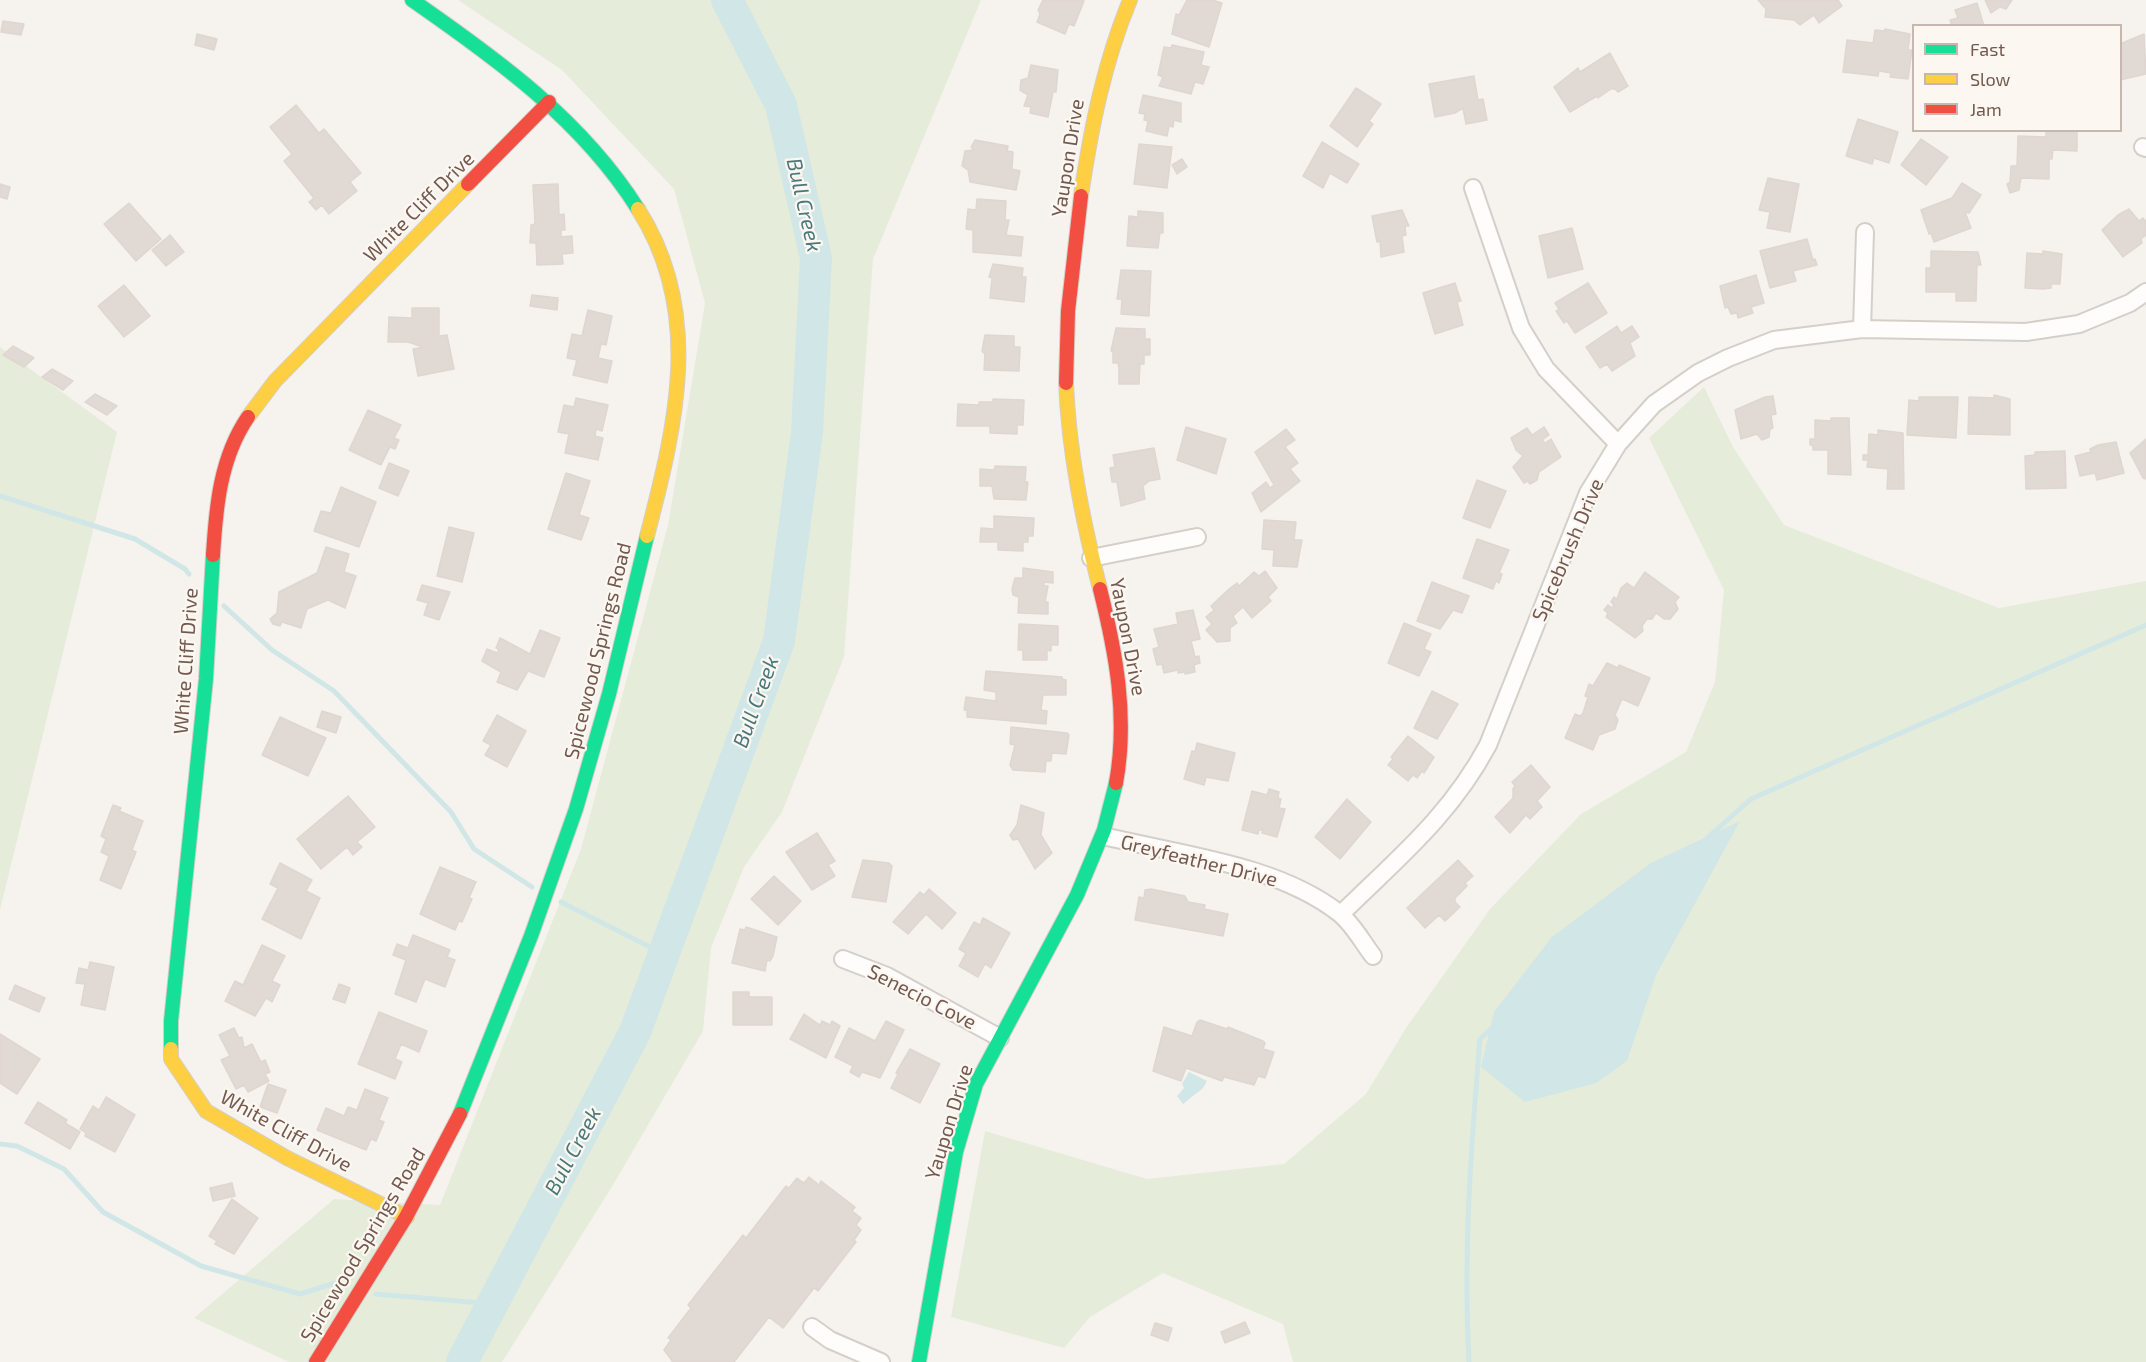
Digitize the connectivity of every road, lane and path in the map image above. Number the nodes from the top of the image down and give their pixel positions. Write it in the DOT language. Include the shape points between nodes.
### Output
graph roads {
  1 [pos="412,0"];
  2 [pos="1130,0"];
  3 [pos="549,102"];
  4 [pos="1473,188"];
  5 [pos="1865,232"];
  6 [pos="2146,292"];
  7 [pos="1862,329"];
  8 [pos="1618,444"];
  9 [pos="1197,537"];
  10 [pos="1091,558"];
  11 [pos="1104,836"];
  12 [pos="1341,914"];
  13 [pos="1373,957"];
  14 [pos="843,959"];
  15 [pos="1000,1038"];
  16 [pos="407,1217"];
  17 [pos="812,1327"];
  18 [pos="316,1362"];
  19 [pos="881,1362"];
  20 [pos="919,1362"];
  1 -- 3 [label="street, Spicewood Springs Road"];
  2 -- 10 [label="street, Yaupon Drive" via="1100,86 1070,269 1064,338 1065,394"];
  3 -- 16 [label="street, Spicewood Springs Road" via="618,178 654,236 674,290 679,317 679,368 652,516 608,700 576,809 480,1069"];
  3 -- 16 [label="street, White Cliff Drive" via="275,381 246,420 227,460 216,503 207,680 171,1021 171,1059 207,1111 287,1158"];
  4 -- 8 [label="street" via="1521,328 1546,369"];
  5 -- 7 [label="street"];
  6 -- 7 [label="street, Spicebrush Drive" via="2130,303 2079,324 2026,332"];
  7 -- 8 [label="street, Spicebrush Drive" via="1774,340 1728,358 1698,373 1654,404"];
  8 -- 12 [label="street, Spicebrush Drive" via="1588,493 1477,765 1459,795 1426,832"];
  9 -- 10 [label="street"];
  10 -- 11 [label="street, Yaupon Drive" via="1116,660 1123,714 1115,796"];
  11 -- 12 [label="street, Greyfeather Drive" via="1256,872 1300,889"];
  11 -- 15 [label="street, Yaupon Drive" via="1086,878"];
  12 -- 13 [label="street, Greyfeather Drive"];
  14 -- 15 [label="street, Senecio Cove" via="887,976"];
  15 -- 20 [label="street, Yaupon Drive" via="976,1084 960,1141 946,1198 930,1316"];
  16 -- 18 [label="street, Spicewood Springs Road"];
  17 -- 19 [label="street" via="830,1340"];
}
